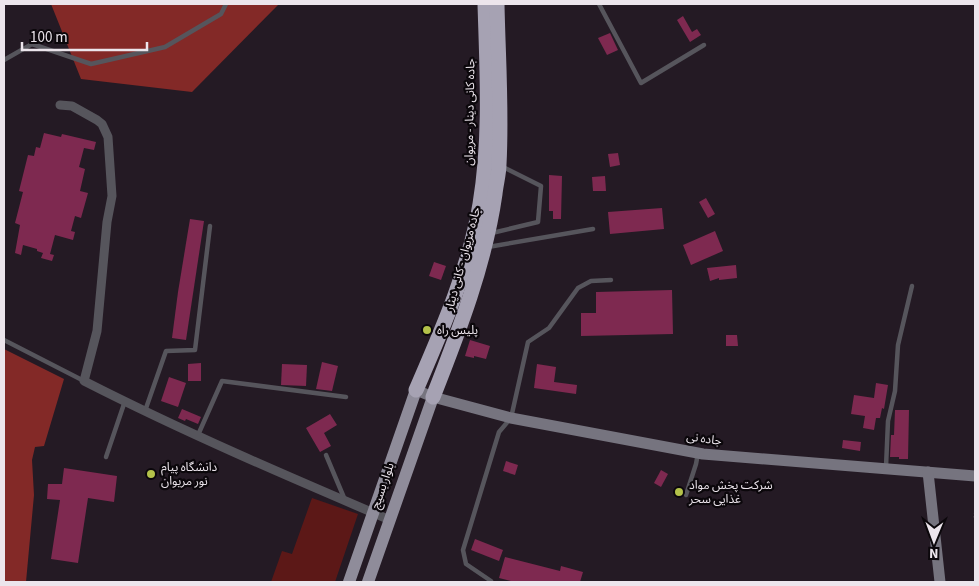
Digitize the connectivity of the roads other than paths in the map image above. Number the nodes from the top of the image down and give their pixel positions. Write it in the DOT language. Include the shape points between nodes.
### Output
graph roads {
  1 [pos="226,4"];
  2 [pos="485,4"];
  3 [pos="497,4"];
  4 [pos="599,4"];
  5 [pos="704,44"];
  6 [pos="4,60"];
  7 [pos="60,105"];
  8 [pos="499,165"];
  9 [pos="210,226"];
  10 [pos="593,229"];
  11 [pos="486,241"];
  12 [pos="611,280"];
  13 [pos="912,286"];
  14 [pos="4,340"];
  15 [pos="84,381"];
  16 [pos="416,390"];
  17 [pos="346,397"];
  18 [pos="433,397"];
  19 [pos="125,401"];
  20 [pos="144,411"];
  21 [pos="511,418"];
  22 [pos="198,435"];
  23 [pos="698,453"];
  24 [pos="326,455"];
  25 [pos="106,457"];
  26 [pos="886,469"];
  27 [pos="928,472"];
  28 [pos="975,476"];
  29 [pos="686,495"];
  30 [pos="345,501"];
  31 [pos="374,513"];
  32 [pos="390,520"];
  33 [pos="491,581"];
  34 [pos="349,582"];
  35 [pos="368,582"];
  36 [pos="940,582"];
  1 -- 6 [label="lane" via="221,14 165,47 91,64 32,44"];
  2 -- 16 [label="highway, جاده کانی دینار - مریوان" via="487,143 480,205 448,316"];
  3 -- 8 [label="highway, جاده مریوان - کانی دینار"];
  4 -- 5 [label="lane" via="641,83"];
  7 -- 15 [label="street" via="72,106 97,120 108,137 112,196 97,331"];
  8 -- 11 [label="highway, جاده مریوان - کانی دینار"];
  8 -- 11 [label="lane" via="541,186 538,222"];
  9 -- 20 [label="lane" via="195,350 166,351"];
  10 -- 11 [label="lane"];
  11 -- 18 [label="highway, جاده مریوان - کانی دینار" via="458,333"];
  12 -- 21 [label="lane" via="591,280 578,288 549,328 528,342"];
  13 -- 26 [label="lane" via="898,345 895,392 888,421"];
  14 -- 15 [label="lane"];
  15 -- 19 [label="street"];
  16 -- 18 [label="main road, جاده نی"];
  16 -- 31 [label="main road, بلوار بسیج"];
  17 -- 22 [label="lane" via="222,381"];
  18 -- 21 [label="main road, جاده نی"];
  18 -- 32 [label="main road, بلوار بسیج"];
  19 -- 20 [label="street"];
  19 -- 25 [label="lane"];
  20 -- 22 [label="street"];
  21 -- 23 [label="main road, جاده نی"];
  21 -- 33 [label="lane" via="500,432 463,550 466,564"];
  22 -- 30 [label="street"];
  23 -- 26 [label="main road, جاده نی"];
  23 -- 29 [label="lane"];
  24 -- 30 [label="lane"];
  26 -- 27 [label="main road, جاده نی"];
  27 -- 28 [label="main road, جاده نی"];
  27 -- 36 [label="main road"];
  30 -- 31 [label="street"];
  31 -- 32 [label="street"];
  31 -- 34 [label="main road, بلوار بسیج"];
  32 -- 35 [label="main road, بلوار بسیج"];
}
